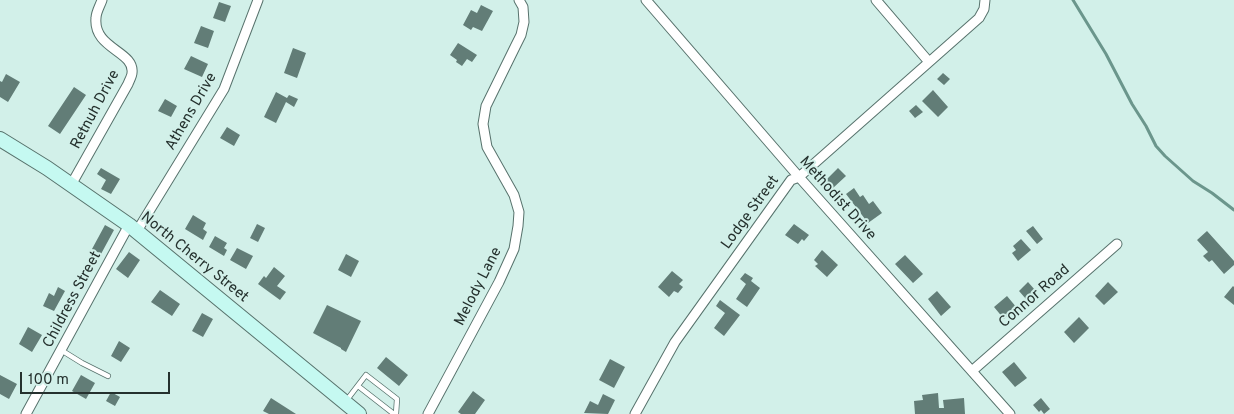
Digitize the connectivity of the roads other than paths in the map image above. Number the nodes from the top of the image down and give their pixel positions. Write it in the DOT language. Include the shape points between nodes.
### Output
graph roads {
  1 [pos="102,0"];
  2 [pos="258,0"];
  3 [pos="520,0"];
  4 [pos="646,0"];
  5 [pos="876,0"];
  6 [pos="985,0"];
  7 [pos="929,62"];
  8 [pos="0,139"];
  9 [pos="799,178"];
  10 [pos="71,185"];
  11 [pos="133,228"];
  12 [pos="1117,244"];
  13 [pos="61,350"];
  14 [pos="972,370"];
  15 [pos="108,376"];
  16 [pos="358,386"];
  17 [pos="351,410"];
  18 [pos="26,414"];
  19 [pos="395,414"];
  20 [pos="428,414"];
  21 [pos="635,414"];
  22 [pos="1010,414"];
  1 -- 10 [label="street, Retnuh Drive" via="96,30 101,39 124,56 133,72"];
  2 -- 11 [label="street, Athens Drive" via="224,89"];
  3 -- 20 [label="street, Melody Lane" via="524,22 486,106 483,124 487,147 517,203 519,212 514,249"];
  4 -- 9 [label="street, Methodist Drive"];
  5 -- 7 [label="street"];
  6 -- 7 [label="street, Lodge Street" via="979,18"];
  7 -- 9 [label="street, Lodge Street"];
  8 -- 10 [label="main road, North Cherry Street"];
  9 -- 14 [label="street, Methodist Drive"];
  9 -- 21 [label="street, Lodge Street" via="791,180 675,342"];
  10 -- 11 [label="main road, North Cherry Street"];
  11 -- 13 [label="street, Childress Street"];
  11 -- 17 [label="main road, North Cherry Street"];
  12 -- 14 [label="street, Connor Road"];
  13 -- 15 [label="lane"];
  13 -- 18 [label="street, Childress Street"];
  14 -- 22 [label="street, Methodist Drive"];
  16 -- 17 [label="lane"];
  16 -- 19 [label="lane"];
  16 -- 19 [label="lane" via="366,375 396,399"];
}
